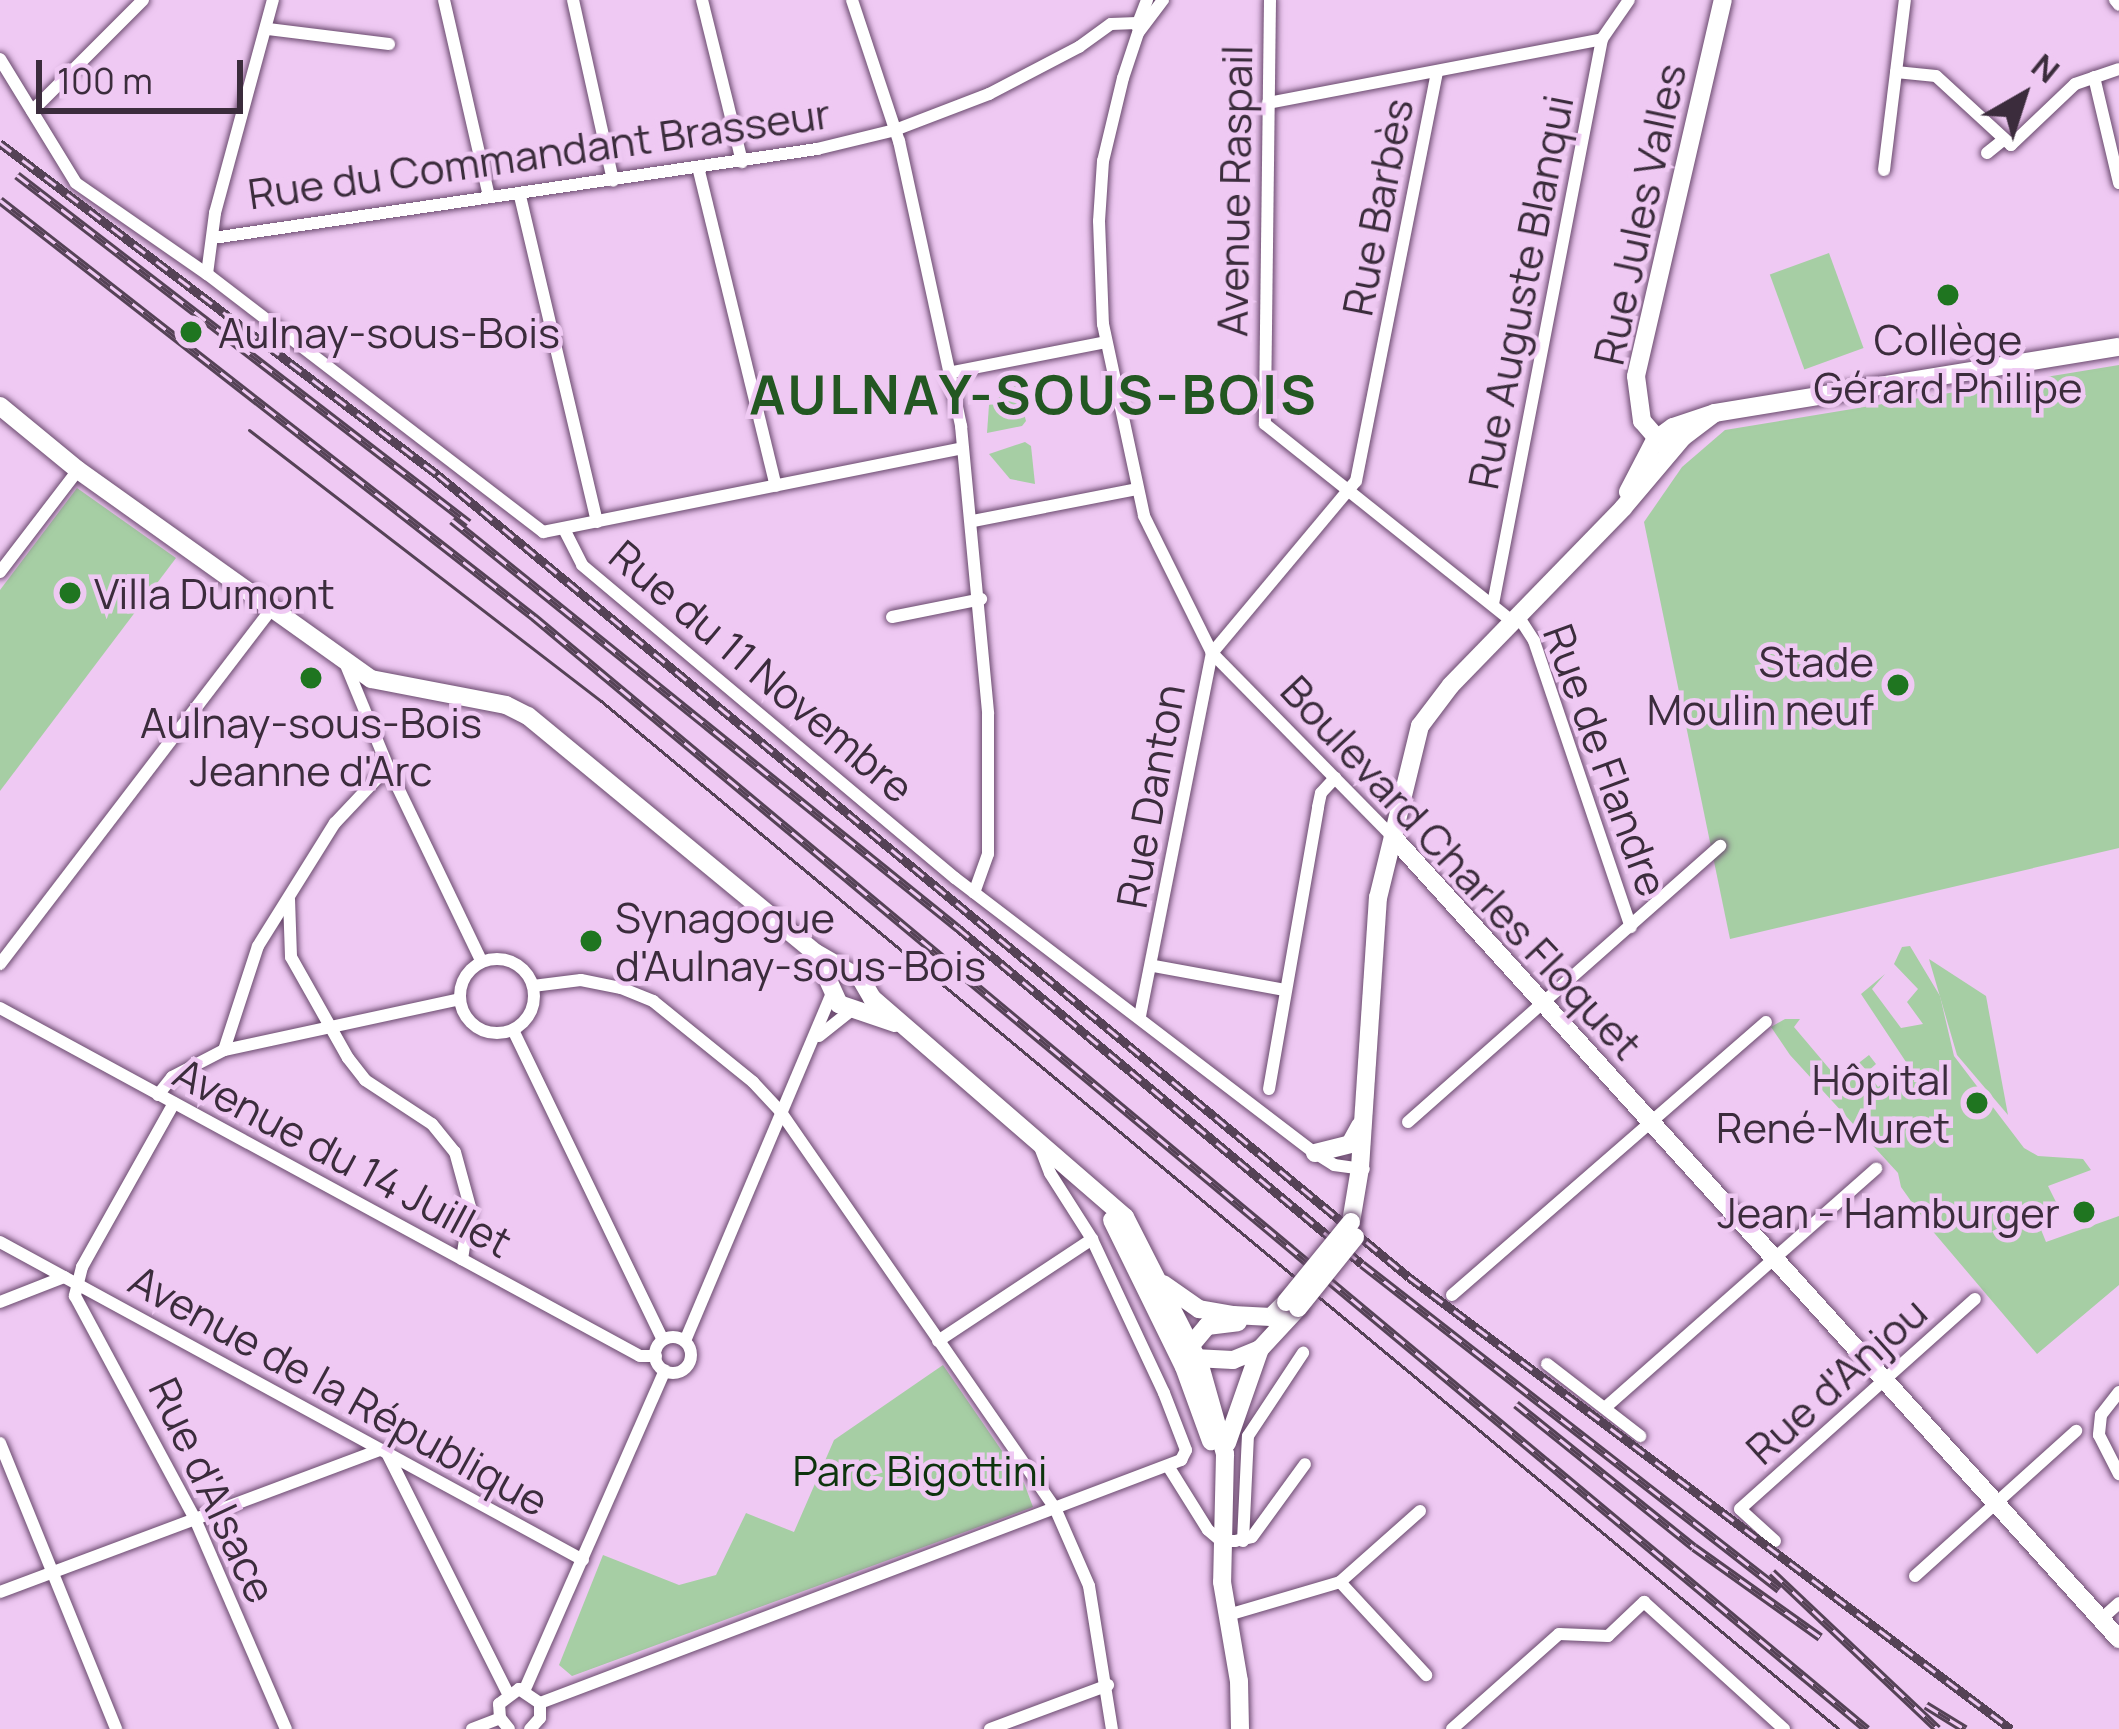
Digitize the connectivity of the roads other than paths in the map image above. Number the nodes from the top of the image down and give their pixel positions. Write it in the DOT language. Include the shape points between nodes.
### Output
graph roads {
  1 [pos="142,0"];
  2 [pos="273,0"];
  3 [pos="444,0"];
  4 [pos="573,0"];
  5 [pos="702,0"];
  6 [pos="852,0"];
  7 [pos="1147,0"];
  8 [pos="1163,0"];
  9 [pos="1270,0"];
  10 [pos="1629,0"];
  11 [pos="1723,0"];
  12 [pos="1905,0"];
  13 [pos="1137,28"];
  14 [pos="268,29"];
  15 [pos="1602,40"];
  16 [pos="388,44"];
  17 [pos="0,59"];
  18 [pos="2119,69"];
  19 [pos="1896,71"];
  20 [pos="1437,72"];
  21 [pos="2094,76"];
  22 [pos="1268,103"];
  23 [pos="32,111"];
  24 [pos="896,130"];
  25 [pos="2002,141"];
  26 [pos="1988,153"];
  27 [pos="742,162"];
  28 [pos="1884,170"];
  29 [pos="699,171"];
  30 [pos="613,182"];
  31 [pos="2119,183"];
  32 [pos="489,196"];
  33 [pos="520,196"];
  34 [pos="213,238"];
  35 [pos="207,274"];
  36 [pos="1106,342"];
  37 [pos="2119,347"];
  38 [pos="953,372"];
  39 [pos="0,406"];
  40 [pos="1664,446"];
  41 [pos="964,448"];
  42 [pos="78,470"];
  43 [pos="776,486"];
  44 [pos="1138,489"];
  45 [pos="1345,490"];
  46 [pos="973,521"];
  47 [pos="597,522"];
  48 [pos="566,531"];
  49 [pos="0,572"];
  50 [pos="981,599"];
  51 [pos="1493,604"];
  52 [pos="270,610"];
  53 [pos="892,617"];
  54 [pos="1516,619"];
  55 [pos="1211,653"];
  56 [pos="346,664"];
  57 [pos="388,767"];
  58 [pos="1335,778"];
  59 [pos="1393,837"];
  60 [pos="1720,846"];
  61 [pos="1428,878"];
  62 [pos="1384,885"];
  63 [pos="974,892"];
  64 [pos="289,899"];
  65 [pos="1631,926"];
  66 [pos="482,962"];
  67 [pos="0,964"];
  68 [pos="1154,966"];
  69 [pos="835,983"];
  70 [pos="533,986"];
  71 [pos="1285,990"];
  72 [pos="459,999"];
  73 [pos="1543,1001"];
  74 [pos="862,1006"];
  75 [pos="0,1008"];
  76 [pos="1140,1016"];
  77 [pos="1766,1022"];
  78 [pos="334,1028"];
  79 [pos="512,1030"];
  80 [pos="818,1036"];
  81 [pos="224,1049"];
  82 [pos="1269,1089"];
  83 [pos="158,1094"];
  84 [pos="174,1103"];
  85 [pos="780,1111"];
  86 [pos="1408,1123"];
  87 [pos="1652,1124"];
  88 [pos="1360,1126"];
  89 [pos="1041,1144"];
  90 [pos="1315,1153"];
  91 [pos="1364,1169"];
  92 [pos="1876,1169"];
  93 [pos="1092,1239"];
  94 [pos="0,1242"];
  95 [pos="462,1259"];
  96 [pos="1772,1259"];
  97 [pos="69,1280"];
  98 [pos="1160,1281"];
  99 [pos="1452,1295"];
  100 [pos="1975,1299"];
  101 [pos="0,1302"];
  102 [pos="1292,1305"];
  103 [pos="1271,1317"];
  104 [pos="663,1340"];
  105 [pos="685,1341"];
  106 [pos="938,1341"];
  107 [pos="1260,1348"];
  108 [pos="1186,1353"];
  109 [pos="1304,1353"];
  110 [pos="656,1356"];
  111 [pos="1547,1364"];
  112 [pos="665,1370"];
  113 [pos="1885,1381"];
  114 [pos="2119,1392"];
  115 [pos="1607,1406"];
  116 [pos="2076,1431"];
  117 [pos="1640,1436"];
  118 [pos="0,1443"];
  119 [pos="384,1452"];
  120 [pos="1225,1454"];
  121 [pos="1305,1464"];
  122 [pos="1168,1466"];
  123 [pos="2119,1474"];
  124 [pos="1220,1487"];
  125 [pos="1995,1504"];
  126 [pos="1055,1508"];
  127 [pos="1420,1511"];
  128 [pos="195,1519"];
  129 [pos="1243,1540"];
  130 [pos="1221,1541"];
  131 [pos="1775,1541"];
  132 [pos="583,1560"];
  133 [pos="52,1572"];
  134 [pos="1915,1576"];
  135 [pos="1340,1582"];
  136 [pos="0,1592"];
  137 [pos="2119,1603"];
  138 [pos="1228,1615"];
  139 [pos="2095,1616"];
  140 [pos="2119,1639"];
  141 [pos="1426,1675"];
  142 [pos="1108,1685"];
  143 [pos="525,1689"];
  144 [pos="507,1692"];
  145 [pos="540,1703"];
  146 [pos="504,1724"];
  147 [pos="116,1729"];
  148 [pos="286,1729"];
  149 [pos="472,1729"];
  150 [pos="530,1729"];
  151 [pos="990,1729"];
  152 [pos="1112,1729"];
  153 [pos="1240,1729"];
  154 [pos="1452,1729"];
  155 [pos="1784,1729"];
  1 -- 23 [label="street"];
  2 -- 14 [label="street"];
  3 -- 32 [label="street"];
  4 -- 30 [label="street"];
  5 -- 27 [label="street"];
  6 -- 24 [label="street"];
  7 -- 13 [label="street, Boulevard Charles Floquet"];
  8 -- 13 [label="street, Boulevard Charles Floquet"];
  9 -- 22 [label="street, Avenue Raspail"];
  10 -- 15 [label="street, Rue Auguste Blanqui"];
  11 -- 40 [label="street, Rue Jules Valles" via="1637,368 1642,421"];
  12 -- 19 [label="street"];
  13 -- 24 [label="street, Rue du Commandant Brasseur" via="1111,23 989,94"];
  13 -- 36 [label="street, Boulevard Charles Floquet" via="1102,176"];
  14 -- 16 [label="street"];
  14 -- 34 [label="street"];
  15 -- 20 [label="street"];
  15 -- 51 [label="street, Rue Auguste Blanqui"];
  17 -- 23 [label="street, Rue du 11 Novembre"];
  18 -- 21 [label="street"];
  19 -- 25 [label="street" via="1936,76"];
  19 -- 28 [label="street"];
  20 -- 22 [label="street"];
  20 -- 45 [label="street, Rue Barbès" via="1356,481"];
  21 -- 25 [label="street" via="2011,145"];
  21 -- 31 [label="street"];
  22 -- 45 [label="street, Avenue Raspail" via="1264,424"];
  23 -- 35 [label="street, Rue du 11 Novembre" via="76,183"];
  24 -- 27 [label="street, Rue du Commandant Brasseur"];
  24 -- 38 [label="street"];
  25 -- 26 [label="street"];
  27 -- 29 [label="street, Rue du Commandant Brasseur"];
  29 -- 30 [label="street, Rue du Commandant Brasseur"];
  29 -- 43 [label="street"];
  30 -- 33 [label="street, Rue du Commandant Brasseur"];
  32 -- 33 [label="street, Rue du Commandant Brasseur"];
  32 -- 34 [label="street, Rue du Commandant Brasseur"];
  33 -- 47 [label="street"];
  34 -- 35 [label="street"];
  35 -- 48 [label="street, Rue du 11 Novembre" via="538,530"];
  36 -- 38 [label="street"];
  36 -- 44 [label="street, Boulevard Charles Floquet"];
  37 -- 40 [label="street" via="1715,412"];
  38 -- 41 [label="street"];
  39 -- 42 [label="street"];
  40 -- 54 [label="street" via="1623,508"];
  41 -- 43 [label="street"];
  41 -- 46 [label="street"];
  42 -- 49 [label="street"];
  42 -- 52 [label="street"];
  43 -- 47 [label="street"];
  44 -- 46 [label="street"];
  44 -- 55 [label="street, Boulevard Charles Floquet" via="1170,579"];
  45 -- 51 [label="street, Avenue Raspail"];
  45 -- 55 [label="street, Rue Danton"];
  46 -- 50 [label="street"];
  47 -- 48 [label="street"];
  48 -- 63 [label="street, Rue du 11 Novembre" via="582,566"];
  50 -- 53 [label="street"];
  50 -- 63 [label="street" via="988,854"];
  51 -- 54 [label="street, Avenue Raspail"];
  52 -- 56 [label="street"];
  52 -- 67 [label="street"];
  54 -- 59 [label="street" via="1420,726"];
  54 -- 65 [label="street, Rue de Flandre" via="1534,641"];
  55 -- 58 [label="street, Boulevard Charles Floquet"];
  55 -- 68 [label="street, Rue Danton"];
  56 -- 57 [label="street"];
  56 -- 69 [label="street" via="382,682 520,710 816,953"];
  57 -- 64 [label="street" via="334,823"];
  57 -- 66 [label="street"];
  58 -- 59 [label="street, Boulevard Charles Floquet"];
  58 -- 71 [label="street" via="1321,793"];
  59 -- 61 [label="street, Boulevard Charles Floquet"];
  59 -- 62 [label="street"];
  60 -- 65 [label="street"];
  61 -- 62 [label="street"];
  61 -- 73 [label="street, Boulevard Charles Floquet"];
  62 -- 88 [label="street"];
  62 -- 91 [label="street"];
  63 -- 76 [label="street, Rue du 11 Novembre"];
  64 -- 78 [label="street" via="291,957"];
  64 -- 81 [label="street" via="258,946"];
  65 -- 73 [label="street"];
  66 -- 70 [label="street" via="507,960"];
  66 -- 72 [label="street" via="464,977"];
  68 -- 71 [label="street"];
  68 -- 76 [label="street, Rue Danton"];
  69 -- 74 [label="street"];
  69 -- 74 [label="street" via="861,979"];
  69 -- 80 [label="street"];
  70 -- 79 [label="street" via="528,1017"];
  70 -- 85 [label="street" via="581,980 653,1001"];
  71 -- 82 [label="street"];
  72 -- 78 [label="street"];
  72 -- 79 [label="street" via="478,1029"];
  73 -- 86 [label="street"];
  73 -- 87 [label="street, Boulevard Charles Floquet"];
  74 -- 80 [label="street"];
  74 -- 89 [label="street" via="907,1029"];
  75 -- 83 [label="street, Avenue du 14 Juillet"];
  76 -- 90 [label="street, Rue du 11 Novembre"];
  77 -- 87 [label="street"];
  78 -- 81 [label="street"];
  78 -- 95 [label="street" via="365,1079 432,1124 455,1152 470,1208"];
  79 -- 104 [label="street"];
  80 -- 85 [label="street"];
  81 -- 83 [label="street" via="172,1077"];
  83 -- 84 [label="street, Avenue du 14 Juillet"];
  84 -- 95 [label="street, Avenue du 14 Juillet"];
  84 -- 97 [label="street"];
  85 -- 105 [label="street"];
  85 -- 106 [label="street"];
  87 -- 96 [label="street, Boulevard Charles Floquet"];
  87 -- 99 [label="street"];
  88 -- 90 [label="street" via="1350,1144"];
  88 -- 91 [label="street"];
  89 -- 93 [label="street"];
  89 -- 98 [label="street" via="1125,1217"];
  89 -- 108 [label="street" via="1116,1224"];
  90 -- 91 [label="street, Rue du 11 Novembre"];
  91 -- 102 [label="street, bridge" via="1367,1210"];
  92 -- 96 [label="street"];
  93 -- 106 [label="street"];
  93 -- 122 [label="street" via="1186,1450"];
  94 -- 97 [label="street, Avenue de la République"];
  95 -- 110 [label="street, Avenue du 14 Juillet" via="640,1356"];
  96 -- 113 [label="street, Boulevard Charles Floquet"];
  96 -- 115 [label="street"];
  97 -- 101 [label="street"];
  97 -- 119 [label="street, Avenue de la République"];
  97 -- 128 [label="street, Rue d'Alsace"];
  98 -- 103 [label="street" via="1199,1309"];
  98 -- 108 [label="street"];
  100 -- 113 [label="street, Rue d'Anjou"];
  102 -- 103 [label="street"];
  102 -- 107 [label="street"];
  103 -- 108 [label="street" via="1207,1326"];
  104 -- 105 [label="street"];
  104 -- 110 [label="street"];
  105 -- 112 [label="street" via="686,1367"];
  106 -- 126 [label="street"];
  107 -- 108 [label="street" via="1233,1360"];
  107 -- 120 [label="street"];
  108 -- 120 [label="street"];
  108 -- 124 [label="street"];
  109 -- 129 [label="street" via="1248,1436"];
  110 -- 112 [label="street"];
  111 -- 115 [label="street"];
  112 -- 132 [label="street"];
  113 -- 125 [label="street, Boulevard Charles Floquet"];
  113 -- 131 [label="street, Rue d'Anjou" via="1740,1509"];
  114 -- 123 [label="street" via="2101,1415 2098,1435"];
  115 -- 117 [label="street"];
  116 -- 125 [label="street"];
  118 -- 133 [label="street"];
  119 -- 128 [label="street"];
  119 -- 132 [label="street, Avenue de la République"];
  119 -- 144 [label="street"];
  120 -- 124 [label="street"];
  121 -- 129 [label="street"];
  122 -- 126 [label="street"];
  122 -- 130 [label="street"];
  124 -- 130 [label="street"];
  125 -- 134 [label="street"];
  125 -- 139 [label="street, Boulevard Charles Floquet"];
  126 -- 142 [label="street" via="1089,1586"];
  126 -- 145 [label="street"];
  127 -- 135 [label="street"];
  128 -- 133 [label="street"];
  128 -- 148 [label="street, Rue d'Alsace"];
  129 -- 130 [label="street"];
  130 -- 138 [label="street"];
  132 -- 143 [label="street"];
  133 -- 136 [label="street"];
  133 -- 147 [label="street"];
  135 -- 138 [label="street"];
  135 -- 141 [label="street"];
  137 -- 139 [label="street"];
  138 -- 153 [label="street"];
  139 -- 140 [label="street, Boulevard Charles Floquet"];
  142 -- 151 [label="street"];
  142 -- 152 [label="street"];
  143 -- 144 [label="street"];
  143 -- 145 [label="street"];
  144 -- 146 [label="street" via="499,1704"];
  145 -- 150 [label="street"];
  146 -- 149 [label="street"];
  154 -- 155 [label="street" via="1559,1634 1608,1636 1644,1602"];
}
